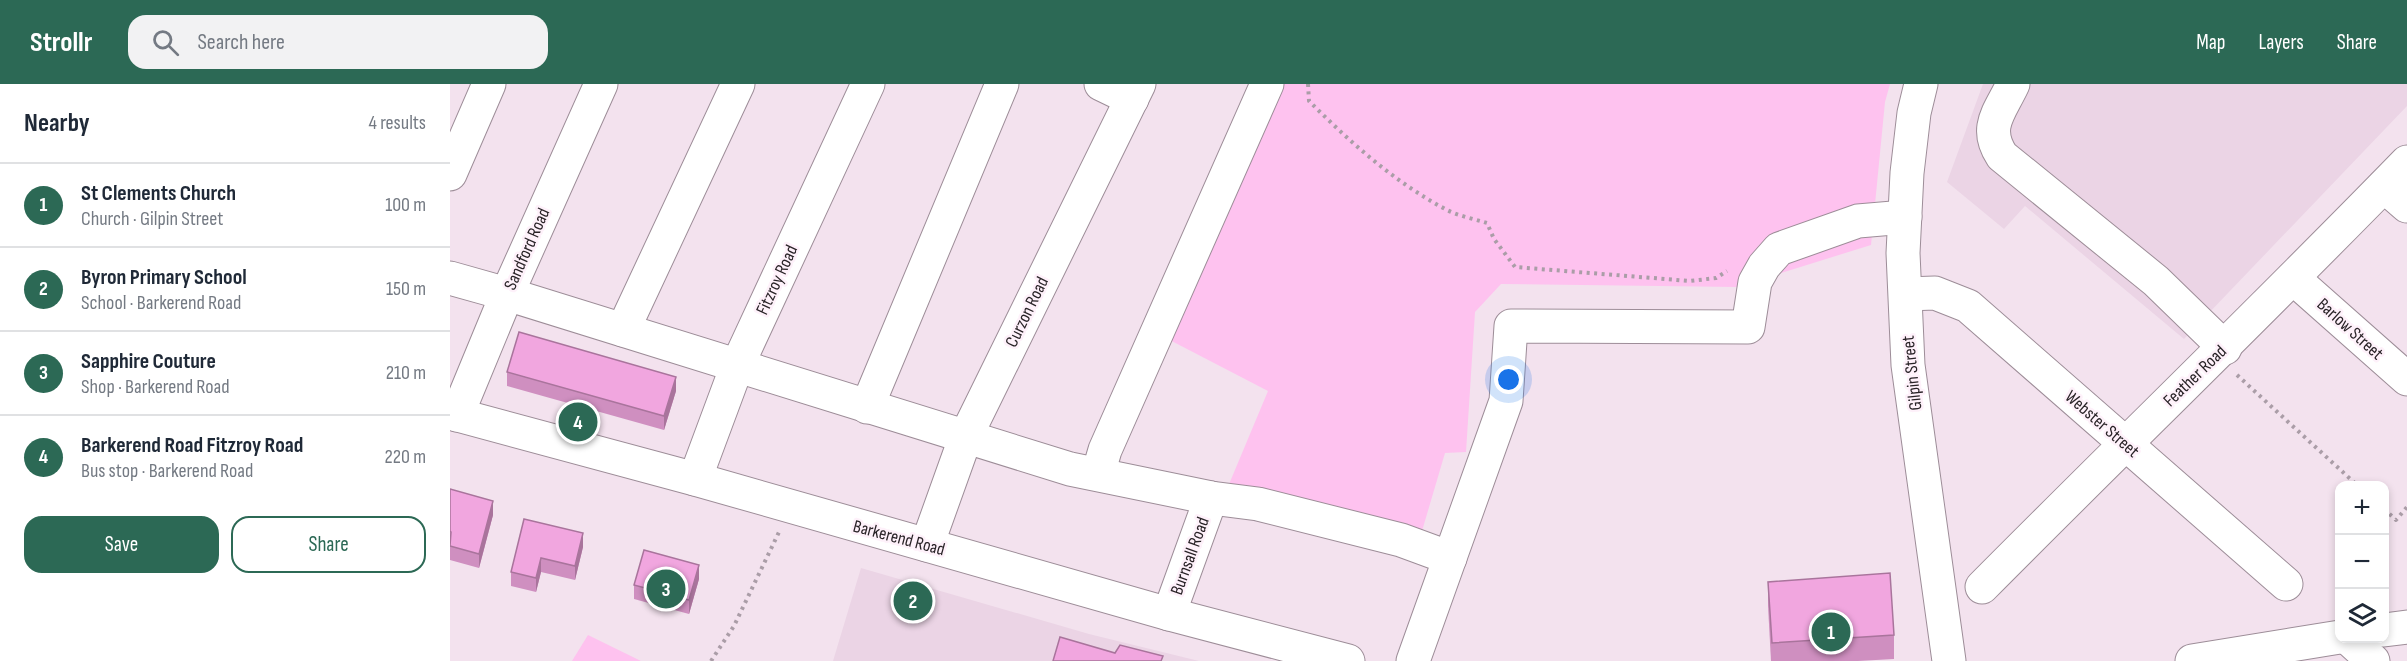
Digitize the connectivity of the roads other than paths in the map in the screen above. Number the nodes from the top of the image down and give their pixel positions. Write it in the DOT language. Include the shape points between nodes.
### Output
graph roads {
  1 [pos="489,84"];
  2 [pos="601,84"];
  3 [pos="738,84"];
  4 [pos="868,84"];
  5 [pos="1002,84"];
  6 [pos="1101,84"];
  7 [pos="1266,84"];
  8 [pos="1921,84"];
  9 [pos="2013,84"];
  10 [pos="1135,91"];
  11 [pos="2407,162"];
  12 [pos="450,174"];
  13 [pos="2396,196"];
  14 [pos="1905,217"];
  15 [pos="450,278"];
  16 [pos="2293,278"];
  17 [pos="507,294"];
  18 [pos="1906,294"];
  19 [pos="623,330"];
  20 [pos="2224,348"];
  21 [pos="737,366"];
  22 [pos="2407,380"];
  23 [pos="867,407"];
  24 [pos="454,414"];
  25 [pos="966,436"];
  26 [pos="2124,444"];
  27 [pos="1098,474"];
  28 [pos="694,479"];
  29 [pos="1211,498"];
  30 [pos="927,545"];
  31 [pos="1450,558"];
  32 [pos="2286,584"];
  33 [pos="1982,587"];
  34 [pos="1168,614"];
  35 [pos="2407,627"];
  36 [pos="2389,629"];
  37 [pos="2335,639"];
  38 [pos="2353,643"];
  39 [pos="1337,660"];
  40 [pos="1413,661"];
  41 [pos="1949,661"];
  42 [pos="2192,661"];
  43 [pos="2373,661"];
  1 -- 12 [label="street"];
  2 -- 17 [label="street, Sandford Road"];
  3 -- 19 [label="street"];
  4 -- 21 [label="street, Fitzroy Road"];
  5 -- 23 [label="street"];
  6 -- 10 [label="street"];
  7 -- 27 [label="street" via="1105,450"];
  8 -- 14 [label="street, Gilpin Street" via="1914,113"];
  9 -- 20 [label="street" via="1992,130 2002,156 2156,281"];
  10 -- 25 [label="street, Curzon Road"];
  11 -- 13 [label="street, Feather Road"];
  13 -- 16 [label="street, Feather Road"];
  14 -- 18 [label="street, Gilpin Street"];
  14 -- 31 [label="street" via="1858,221 1779,249 1755,282 1748,327 1511,326 1506,401"];
  15 -- 17 [label="street"];
  16 -- 20 [label="street, Feather Road"];
  16 -- 22 [label="street, Barlow Street"];
  17 -- 19 [label="street"];
  17 -- 24 [label="street, Sandford Road"];
  18 -- 26 [label="street, Webster Street" via="1935,293 1968,306"];
  18 -- 41 [label="street, Gilpin Street" via="1908,365"];
  19 -- 21 [label="street"];
  20 -- 26 [label="street, Feather Road"];
  21 -- 23 [label="street"];
  21 -- 28 [label="street, Fitzroy Road"];
  23 -- 25 [label="street"];
  24 -- 28 [label="street, Barkerend Road"];
  25 -- 27 [label="street"];
  25 -- 30 [label="street, Curzon Road"];
  26 -- 32 [label="street, Webster Street"];
  26 -- 33 [label="street, Feather Road"];
  27 -- 29 [label="street"];
  28 -- 30 [label="street, Barkerend Road"];
  29 -- 31 [label="street" via="1258,504 1333,522"];
  29 -- 34 [label="street, Burnsall Road"];
  30 -- 34 [label="street, Barkerend Road"];
  31 -- 40 [label="street"];
  34 -- 39 [label="street, Barkerend Road"];
  35 -- 36 [label="street"];
  37 -- 42 [label="street"];
  38 -- 43 [label="street"];
}
